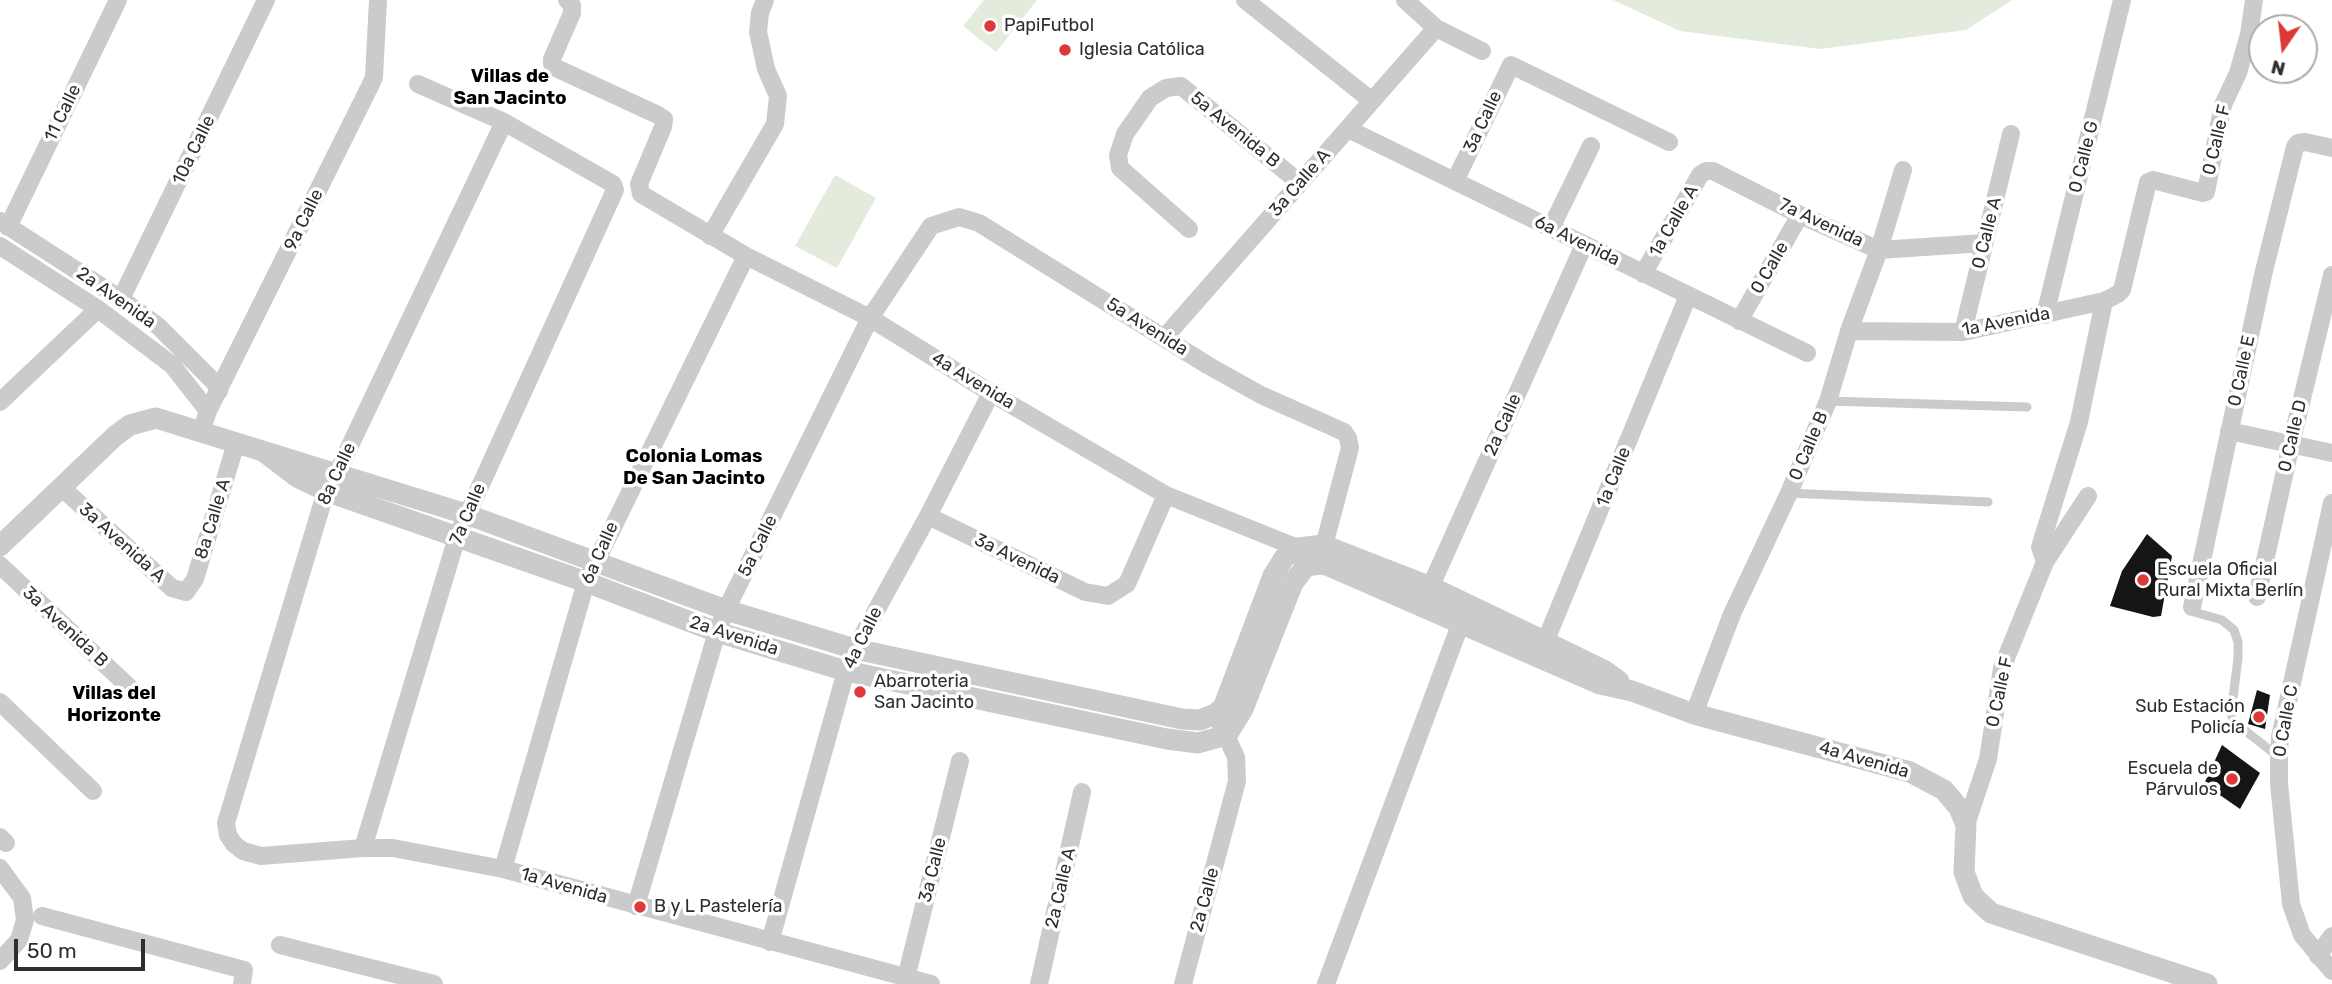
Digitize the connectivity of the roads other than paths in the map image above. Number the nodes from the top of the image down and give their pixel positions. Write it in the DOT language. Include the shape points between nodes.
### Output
graph roads {
  1 [pos="118,0"];
  2 [pos="266,0"];
  3 [pos="378,0"];
  4 [pos="567,0"];
  5 [pos="1245,0"];
  6 [pos="1405,0"];
  7 [pos="2122,0"];
  8 [pos="2254,0"];
  9 [pos="763,7"];
  10 [pos="1436,28"];
  11 [pos="1482,51"];
  12 [pos="418,84"];
  13 [pos="1372,101"];
  14 [pos="504,122"];
  15 [pos="1348,128"];
  16 [pos="2011,134"];
  17 [pos="1669,142"];
  18 [pos="1591,146"];
  19 [pos="2332,148"];
  20 [pos="1903,170"];
  21 [pos="1706,171"];
  22 [pos="1455,181"];
  23 [pos="1300,183"];
  24 [pos="1800,215"];
  25 [pos="947,220"];
  26 [pos="4,224"];
  27 [pos="1551,228"];
  28 [pos="1189,229"];
  29 [pos="710,236"];
  30 [pos="1984,243"];
  31 [pos="1584,245"];
  32 [pos="1878,250"];
  33 [pos="3,252"];
  34 [pos="746,256"];
  35 [pos="1643,274"];
  36 [pos="2332,275"];
  37 [pos="1688,296"];
  38 [pos="2111,297"];
  39 [pos="121,299"];
  40 [pos="98,309"];
  41 [pos="2045,315"];
  42 [pos="870,318"];
  43 [pos="1739,321"];
  44 [pos="1849,331"];
  45 [pos="1963,332"];
  46 [pos="1164,338"];
  47 [pos="1807,353"];
  48 [pos="219,391"];
  49 [pos="991,393"];
  50 [pos="1828,401"];
  51 [pos="0,402"];
  52 [pos="2028,407"];
  53 [pos="208,411"];
  54 [pos="2229,431"];
  55 [pos="201,432"];
  56 [pos="236,443"];
  57 [pos="2291,444"];
  58 [pos="2332,453"];
  59 [pos="332,482"];
  60 [pos="61,487"];
  61 [pos="1789,493"];
  62 [pos="1166,495"];
  63 [pos="2088,496"];
  64 [pos="1987,502"];
  65 [pos="2332,503"];
  66 [pos="467,514"];
  67 [pos="928,516"];
  68 [pos="457,537"];
  69 [pos="0,546"];
  70 [pos="1315,558"];
  71 [pos="594,560"];
  72 [pos="2045,562"];
  73 [pos="0,565"];
  74 [pos="586,582"];
  75 [pos="186,592"];
  76 [pos="1427,596"];
  77 [pos="2257,597"];
  78 [pos="2192,607"];
  79 [pos="726,610"];
  80 [pos="1460,625"];
  81 [pos="717,632"];
  82 [pos="855,649"];
  83 [pos="1542,650"];
  84 [pos="846,671"];
  85 [pos="130,688"];
  86 [pos="0,702"];
  87 [pos="1694,713"];
  88 [pos="1215,714"];
  89 [pos="1227,735"];
  90 [pos="2278,757"];
  91 [pos="960,761"];
  92 [pos="93,791"];
  93 [pos="1082,792"];
  94 [pos="1966,825"];
  95 [pos="234,844"];
  96 [pos="363,848"];
  97 [pos="0,868"];
  98 [pos="503,869"];
  99 [pos="636,906"];
  100 [pos="42,916"];
  101 [pos="2332,936"];
  102 [pos="770,942"];
  103 [pos="280,944"];
  104 [pos="2318,956"];
  105 [pos="0,961"];
  106 [pos="2332,971"];
  107 [pos="906,978"];
  108 [pos="243,984"];
  109 [pos="434,984"];
  110 [pos="931,984"];
  111 [pos="1039,984"];
  112 [pos="1183,984"];
  113 [pos="1326,984"];
  114 [pos="2207,984"];
  1 -- 26 [label="street, 11 Calle"];
  2 -- 39 [label="street, 10a Calle"];
  3 -- 48 [label="street, 9a Calle" via="374,77"];
  4 -- 29 [label="street, 4a Avenida" via="572,13 552,59 556,68 664,120 639,190"];
  5 -- 13 [label="street"];
  6 -- 10 [label="street"];
  7 -- 41 [label="street, 0 Calle G"];
  8 -- 38 [label="street, 0 Calle F" via="2238,74 2223,105 2206,191 2153,180 2148,183 2122,290"];
  9 -- 29 [label="street" via="758,32 778,96 775,124"];
  10 -- 11 [label="street"];
  10 -- 13 [label="street, 3a Calle A"];
  12 -- 14 [label="street"];
  13 -- 15 [label="street, 3a Calle A"];
  14 -- 59 [label="street, 8a Calle"];
  14 -- 66 [label="street, 7a Calle" via="613,184 614,195"];
  15 -- 22 [label="street, 6a Avenida"];
  15 -- 23 [label="street, 3a Calle A"];
  16 -- 30 [label="street, 0 Calle A"];
  17 -- 22 [label="street, 3a Calle" via="1512,65"];
  18 -- 27 [label="street"];
  19 -- 54 [label="street, 0 Calle E" via="2305,142 2295,147"];
  20 -- 32 [label="street, 0 Calle B"];
  21 -- 24 [label="street, 7a Avenida"];
  21 -- 35 [label="street, 1a Calle A"];
  22 -- 27 [label="street, 6a Avenida"];
  23 -- 28 [label="street, 5a Avenida B" via="1181,86 1166,88 1150,98 1125,134 1118,155 1120,168"];
  23 -- 46 [label="street, 3a Calle A"];
  24 -- 32 [label="street, 7a Avenida"];
  24 -- 43 [label="street, 0 Calle"];
  25 -- 42 [label="street, 5a Calle" via="931,226"];
  25 -- 46 [label="street, 5a Avenida" via="959,217 979,223"];
  26 -- 39 [label="street, 2a Avenida"];
  27 -- 31 [label="street, 6a Avenida"];
  29 -- 34 [label="street, 4a Avenida"];
  30 -- 32 [label="street, 7a Avenida"];
  30 -- 45 [label="street, 0 Calle A"];
  31 -- 35 [label="street, 6a Avenida"];
  31 -- 76 [label="street, 2a Calle"];
  32 -- 44 [label="street, 0 Calle B"];
  33 -- 40 [label="street, 2a Avenida"];
  34 -- 42 [label="street, 4a Avenida"];
  34 -- 71 [label="street, 6a Calle"];
  35 -- 37 [label="street, 6a Avenida"];
  36 -- 57 [label="street, 0 Calle D"];
  37 -- 43 [label="street, 6a Avenida"];
  37 -- 83 [label="street, 1a Calle"];
  38 -- 41 [label="street, 1a Avenida"];
  38 -- 72 [label="street, 0 Calle F" via="2040,547"];
  39 -- 48 [label="street, 2a Avenida" via="158,326"];
  40 -- 51 [label="street"];
  40 -- 53 [label="street, 2a Avenida" via="172,365"];
  41 -- 45 [label="street, 1a Avenida"];
  42 -- 49 [label="street, 4a Avenida"];
  42 -- 79 [label="street, 5a Calle"];
  43 -- 47 [label="street, 6a Avenida"];
  44 -- 45 [label="street, 1a Avenida"];
  44 -- 50 [label="street, 0 Calle B"];
  46 -- 70 [label="street, 5a Avenida" via="1261,395 1344,432 1350,448"];
  48 -- 53 [label="street, 9a Calle"];
  49 -- 62 [label="street, 4a Avenida"];
  49 -- 67 [label="street, 4a Calle"];
  50 -- 52 [label="lane"];
  50 -- 61 [label="street, 0 Calle B"];
  53 -- 55 [label="street, 9a Calle"];
  54 -- 57 [label="street"];
  54 -- 78 [label="street, 0 Calle E"];
  55 -- 56 [label="street, 2a Avenida"];
  55 -- 60 [label="street, 2a Avenida" via="156,418 130,425"];
  56 -- 59 [label="street, 2a Avenida" via="264,452 297,477"];
  56 -- 75 [label="street, 8a Calle A" via="195,579"];
  57 -- 58 [label="street"];
  57 -- 77 [label="street, 0 Calle D"];
  59 -- 66 [label="street, 2a Avenida"];
  59 -- 68 [label="street, 2a Avenida"];
  59 -- 95 [label="street, 8a Calle" via="226,823"];
  60 -- 69 [label="street"];
  60 -- 75 [label="street, 3a Avenida A" via="172,588"];
  61 -- 64 [label="lane"];
  61 -- 87 [label="street, 0 Calle B" via="1732,614"];
  62 -- 67 [label="street, 3a Avenida" via="1127,584 1108,596 1085,592"];
  62 -- 70 [label="street, 4a Avenida"];
  63 -- 72 [label="street, 0 Calle F"];
  65 -- 90 [label="street, 0 Calle C"];
  66 -- 68 [label="street, 7a Calle"];
  66 -- 71 [label="street, 2a Avenida"];
  67 -- 82 [label="street, 4a Calle"];
  68 -- 74 [label="street, 2a Avenida"];
  68 -- 96 [label="street, 7a Calle"];
  70 -- 76 [label="street, 4a Avenida"];
  70 -- 88 [label="street" via="1284,558 1223,708"];
  70 -- 89 [label="street" via="1293,583 1243,709"];
  71 -- 74 [label="street, 6a Calle"];
  71 -- 79 [label="street, 2a Avenida"];
  72 -- 94 [label="street, 0 Calle F" via="2001,668 1988,759"];
  73 -- 85 [label="street, 3a Avenida B"];
  74 -- 81 [label="street, 2a Avenida"];
  74 -- 98 [label="street, 6a Calle"];
  76 -- 80 [label="street, 4a Avenida"];
  76 -- 83 [label="street, 4a Avenida"];
  78 -- 90 [label="lane" via="2234,629 2238,658 2231,714 2234,723"];
  79 -- 81 [label="street, 5a Calle"];
  79 -- 82 [label="street, 2a Avenida"];
  80 -- 83 [label="street, 4a Avenida"];
  80 -- 113 [label="street"];
  81 -- 84 [label="street, 2a Avenida"];
  81 -- 99 [label="street, 5a Calle"];
  82 -- 84 [label="street, 4a Calle"];
  82 -- 88 [label="street, 2a Avenida" via="1182,719 1200,720"];
  83 -- 87 [label="street, 4a Avenida" via="1600,684"];
  84 -- 89 [label="street, 2a Avenida" via="1167,739 1198,743"];
  84 -- 102 [label="street, 4a Calle"];
  86 -- 92 [label="street"];
  87 -- 94 [label="street, 4a Avenida" via="1910,772 1944,790"];
  88 -- 89 [label="street, 2a Calle"];
  89 -- 112 [label="street, 2a Calle" via="1236,757 1237,781"];
  90 -- 104 [label="street, 0 Calle C" via="2291,904 2302,935"];
  91 -- 107 [label="street, 3a Calle"];
  93 -- 111 [label="street, 2a Calle A"];
  94 -- 114 [label="street" via="1964,872 1973,896 1991,913"];
  95 -- 96 [label="street, 1a Avenida" via="261,856"];
  96 -- 98 [label="street, 1a Avenida" via="393,848"];
  97 -- 105 [label="street" via="22,898 25,920 19,940"];
  98 -- 99 [label="street, 1a Avenida"];
  99 -- 102 [label="street, 1a Avenida"];
  100 -- 108 [label="street" via="244,970"];
  101 -- 104 [label="street"];
  102 -- 107 [label="street, 1a Avenida"];
  103 -- 109 [label="street"];
  104 -- 106 [label="street, 0 Calle C"];
  107 -- 110 [label="street, 1a Avenida"];
}
